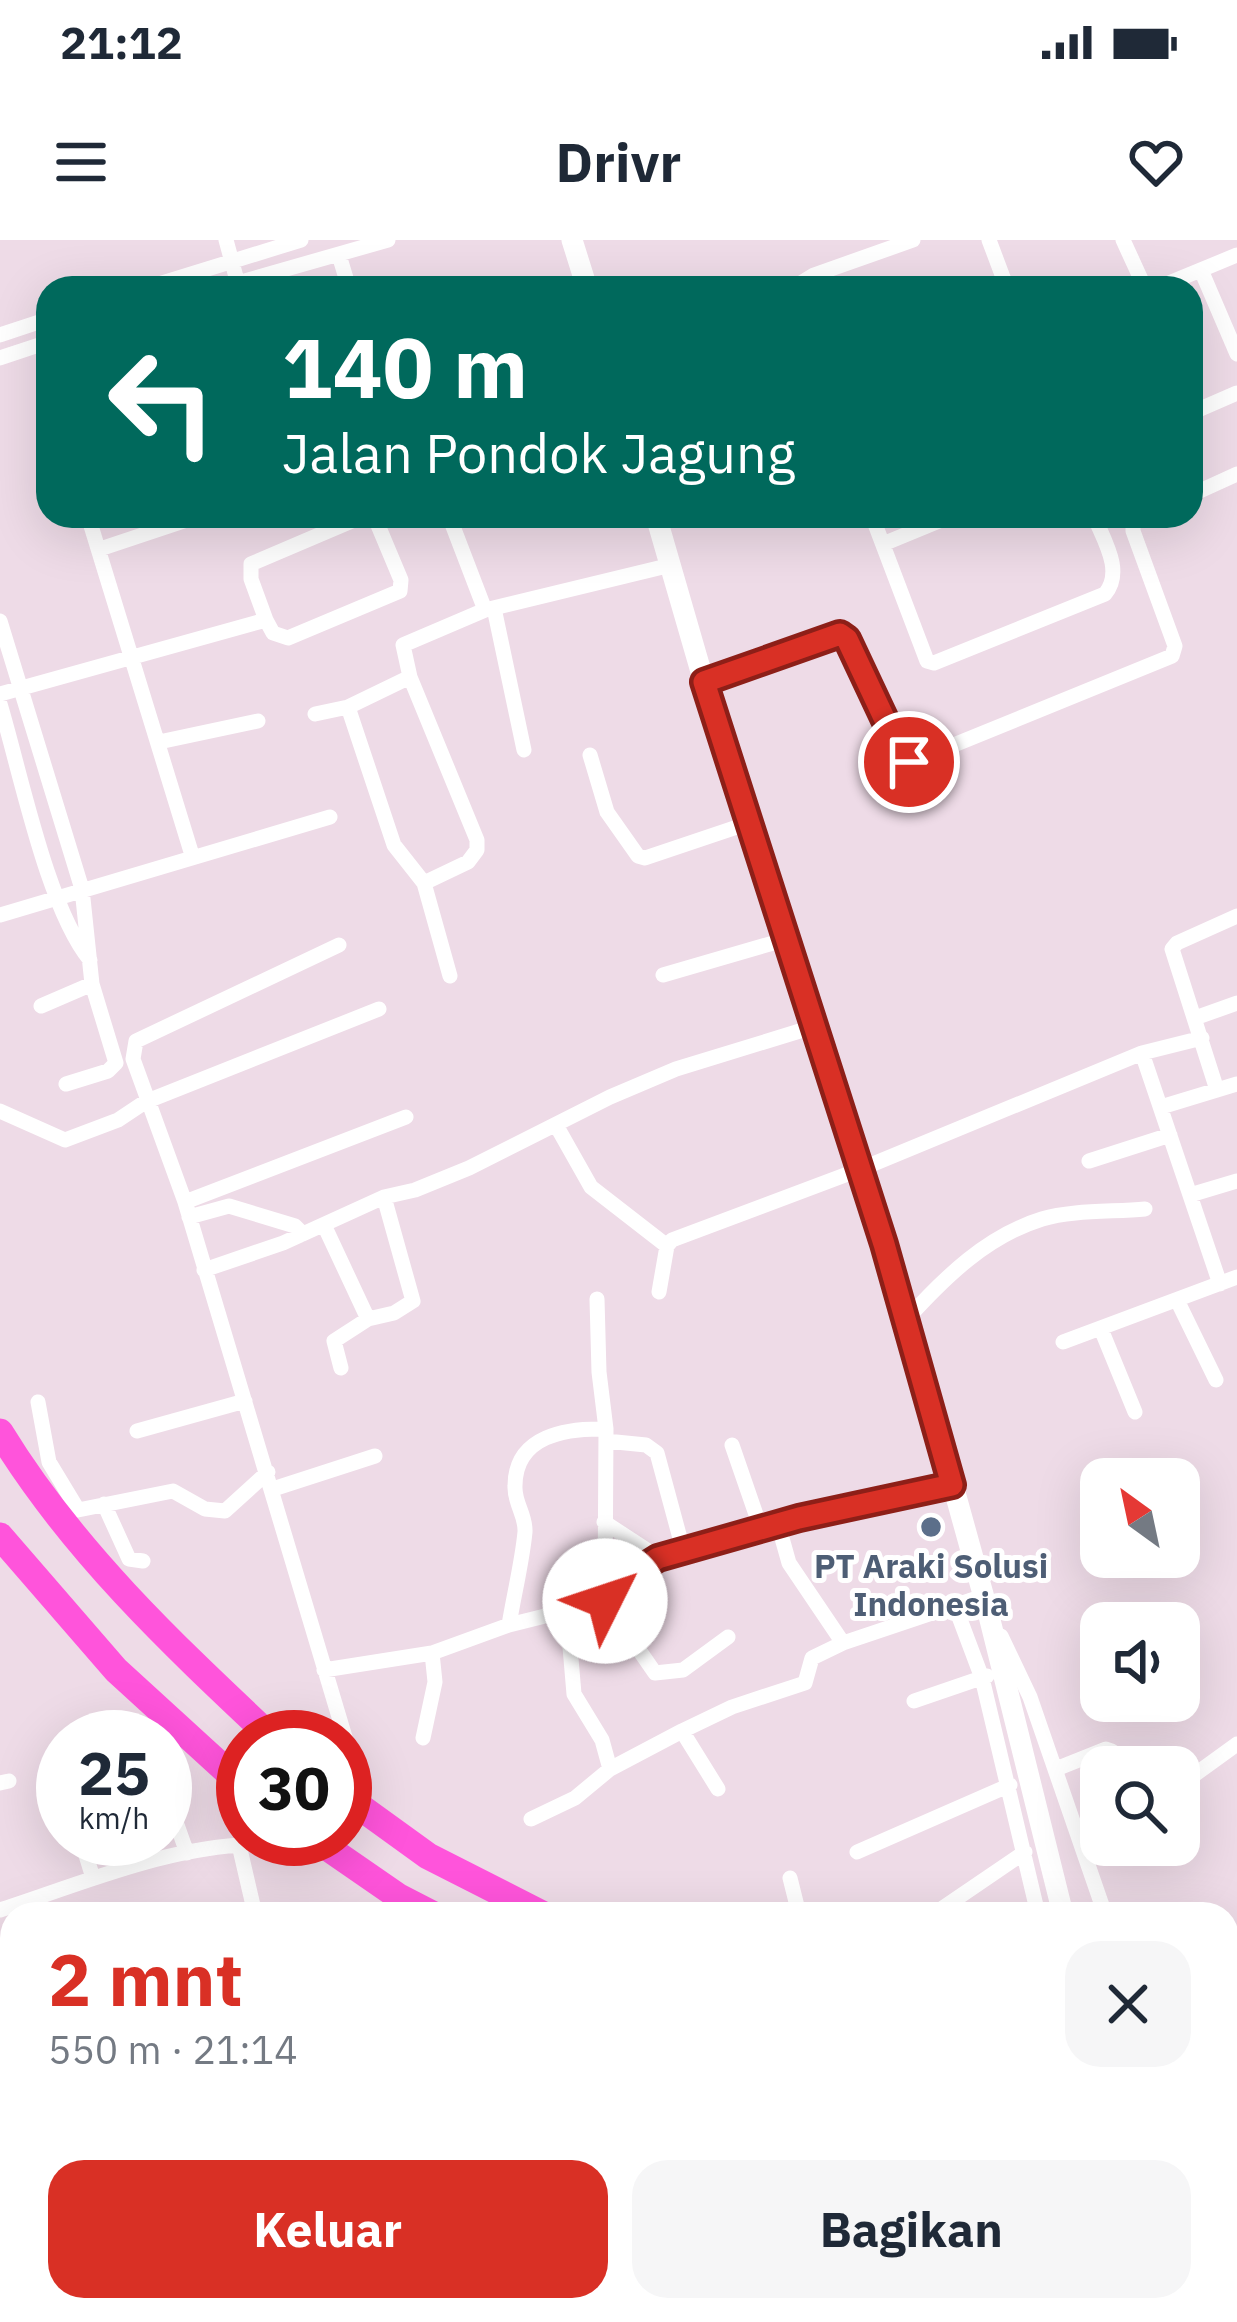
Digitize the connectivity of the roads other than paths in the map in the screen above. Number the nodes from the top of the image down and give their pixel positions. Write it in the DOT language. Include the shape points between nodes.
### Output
graph roads {
  1 [pos="226,240"];
  2 [pos="301,240"];
  3 [pos="388,240"];
  4 [pos="572,240"];
  5 [pos="913,240"];
  6 [pos="989,240"];
  7 [pos="1124,240"];
  8 [pos="339,255"];
  9 [pos="1237,255"];
  10 [pos="232,260"];
  11 [pos="1201,270"];
  12 [pos="183,276"];
  13 [pos="236,276"];
  14 [pos="268,276"];
  15 [pos="345,276"];
  16 [pos="582,276"];
  17 [pos="811,276"];
  18 [pos="1002,276"];
  19 [pos="1140,276"];
  20 [pos="1186,276"];
  21 [pos="36,324"];
  22 [pos="0,335"];
  23 [pos="36,347"];
  24 [pos="1237,354"];
  25 [pos="0,358"];
  26 [pos="1237,393"];
  27 [pos="1203,408"];
  28 [pos="1237,474"];
  29 [pos="1203,490"];
  30 [pos="92,528"];
  31 [pos="163,528"];
  32 [pos="335,528"];
  33 [pos="379,528"];
  34 [pos="454,528"];
  35 [pos="660,528"];
  36 [pos="877,528"];
  37 [pos="922,528"];
  38 [pos="1099,528"];
  39 [pos="1133,528"];
  40 [pos="883,544"];
  41 [pos="100,549"];
  42 [pos="671,565"];
  43 [pos="489,609"];
  44 [pos="266,620"];
  45 [pos="0,621"];
  46 [pos="128,657"];
  47 [pos="410,676"];
  48 [pos="704,682"];
  49 [pos="19,688"];
  50 [pos="0,694"];
  51 [pos="0,704"];
  52 [pos="349,706"];
  53 [pos="315,714"];
  54 [pos="258,721"];
  55 [pos="158,742"];
  56 [pos="524,750"];
  57 [pos="590,755"];
  58 [pos="330,817"];
  59 [pos="749,823"];
  60 [pos="192,855"];
  61 [pos="424,883"];
  62 [pos="82,889"];
  63 [pos="57,897"];
  64 [pos="0,915"];
  65 [pos="1237,916"];
  66 [pos="787,939"];
  67 [pos="339,945"];
  68 [pos="90,960"];
  69 [pos="663,975"];
  70 [pos="450,976"];
  71 [pos="92,984"];
  72 [pos="1237,1003"];
  73 [pos="41,1006"];
  74 [pos="379,1009"];
  75 [pos="1196,1018"];
  76 [pos="816,1026"];
  77 [pos="1202,1038"];
  78 [pos="1142,1053"];
  79 [pos="66,1084"];
  80 [pos="1237,1084"];
  81 [pos="1217,1090"];
  82 [pos="145,1102"];
  83 [pos="1161,1107"];
  84 [pos="0,1111"];
  85 [pos="406,1117"];
  86 [pos="556,1125"];
  87 [pos="1170,1136"];
  88 [pos="1089,1161"];
  89 [pos="861,1169"];
  90 [pos="1237,1180"];
  91 [pos="1190,1195"];
  92 [pos="384,1197"];
  93 [pos="187,1209"];
  94 [pos="1144,1209"];
  95 [pos="324,1225"];
  96 [pos="303,1234"];
  97 [pos="667,1246"];
  98 [pos="204,1270"];
  99 [pos="1228,1281"];
  100 [pos="659,1292"];
  101 [pos="597,1299"];
  102 [pos="1177,1300"];
  103 [pos="907,1318"];
  104 [pos="368,1319"];
  105 [pos="1101,1329"];
  106 [pos="1063,1342"];
  107 [pos="341,1368"];
  108 [pos="1216,1380"];
  109 [pos="245,1401"];
  110 [pos="38,1402"];
  111 [pos="1135,1412"];
  112 [pos="136,1431"];
  113 [pos="0,1432"];
  114 [pos="606,1435"];
  115 [pos="732,1445"];
  116 [pos="375,1456"];
  117 [pos="270,1481"];
  118 [pos="952,1485"];
  119 [pos="104,1504"];
  120 [pos="604,1522"];
  121 [pos="778,1524"];
  122 [pos="761,1528"];
  123 [pos="0,1536"];
  124 [pos="684,1552"];
  125 [pos="658,1558"];
  126 [pos="143,1561"];
  127 [pos="605,1601"];
  128 [pos="986,1604"];
  129 [pos="955,1606"];
  130 [pos="567,1612"];
  131 [pos="509,1625"];
  132 [pos="728,1637"];
  133 [pos="843,1643"];
  134 [pos="432,1653"];
  135 [pos="324,1670"];
  136 [pos="992,1674"];
  137 [pos="914,1701"];
  138 [pos="243,1710"];
  139 [pos="336,1710"];
  140 [pos="682,1731"];
  141 [pos="423,1738"];
  142 [pos="1237,1744"];
  143 [pos="1080,1759"];
  144 [pos="216,1761"];
  145 [pos="610,1769"];
  146 [pos="1056,1769"];
  147 [pos="1200,1771"];
  148 [pos="1010,1785"];
  149 [pos="718,1789"];
  150 [pos="372,1816"];
  151 [pos="531,1819"];
  152 [pos="1080,1837"];
  153 [pos="192,1852"];
  154 [pos="857,1852"];
  155 [pos="1025,1852"];
  156 [pos="89,1866"];
  157 [pos="138,1866"];
  158 [pos="354,1866"];
  159 [pos="1090,1866"];
  160 [pos="93,1878"];
  161 [pos="790,1878"];
  162 [pos="23,1902"];
  163 [pos="252,1902"];
  164 [pos="409,1902"];
  165 [pos="518,1902"];
  166 [pos="796,1902"];
  167 [pos="952,1902"];
  168 [pos="1035,1902"];
  169 [pos="1060,1902"];
  170 [pos="1102,1902"];
  1 -- 10 [label="street"];
  2 -- 10 [label="street"];
  3 -- 8 [label="street"];
  4 -- 16 [label="street"];
  5 -- 17 [label="street"];
  6 -- 18 [label="street"];
  7 -- 19 [label="street"];
  8 -- 14 [label="street"];
  8 -- 15 [label="street"];
  9 -- 11 [label="street"];
  10 -- 12 [label="street"];
  10 -- 13 [label="street"];
  11 -- 20 [label="street"];
  11 -- 24 [label="street"];
  21 -- 22 [label="street"];
  23 -- 25 [label="street"];
  26 -- 27 [label="street"];
  28 -- 29 [label="street"];
  30 -- 41 [label="street"];
  31 -- 41 [label="street"];
  32 -- 44 [label="street" via="251,564"];
  33 -- 44 [label="street" via="400,591 288,638"];
  34 -- 43 [label="street"];
  35 -- 42 [label="street"];
  36 -- 40 [label="street"];
  37 -- 40 [label="street"];
  38 -- 40 [label="street" via="1114,568 1105,594 934,663 926,661"];
  39 -- 48 [label="street" via="1172,656 912,762 840,634"];
  41 -- 46 [label="street"];
  42 -- 43 [label="street"];
  42 -- 48 [label="street"];
  43 -- 47 [label="street" via="406,642"];
  43 -- 56 [label="street"];
  44 -- 46 [label="street"];
  45 -- 49 [label="street"];
  46 -- 49 [label="street"];
  46 -- 55 [label="street"];
  47 -- 52 [label="street"];
  47 -- 61 [label="street" via="477,840 467,862"];
  48 -- 59 [label="street"];
  49 -- 50 [label="street"];
  49 -- 62 [label="street"];
  51 -- 63 [label="street"];
  52 -- 53 [label="street"];
  52 -- 61 [label="street" via="394,845"];
  54 -- 55 [label="street"];
  55 -- 60 [label="street"];
  57 -- 59 [label="street" via="607,812 638,856"];
  58 -- 60 [label="street"];
  59 -- 66 [label="street"];
  60 -- 62 [label="street"];
  61 -- 70 [label="street"];
  62 -- 63 [label="street"];
  62 -- 68 [label="street"];
  63 -- 64 [label="street"];
  63 -- 68 [label="street"];
  65 -- 75 [label="street" via="1172,949"];
  66 -- 69 [label="street"];
  66 -- 76 [label="street"];
  67 -- 82 [label="street" via="136,1041"];
  68 -- 71 [label="street"];
  71 -- 73 [label="street"];
  71 -- 79 [label="street" via="116,1063"];
  72 -- 75 [label="street"];
  74 -- 82 [label="street"];
  75 -- 77 [label="street"];
  76 -- 86 [label="street" via="676,1069"];
  76 -- 89 [label="street"];
  77 -- 78 [label="street"];
  77 -- 81 [label="street"];
  78 -- 83 [label="street"];
  78 -- 89 [label="street"];
  80 -- 81 [label="street"];
  81 -- 83 [label="street"];
  82 -- 84 [label="street" via="65,1140"];
  82 -- 93 [label="street"];
  83 -- 87 [label="street"];
  85 -- 93 [label="street"];
  86 -- 92 [label="street" via="469,1168"];
  86 -- 97 [label="street" via="591,1187"];
  87 -- 88 [label="street"];
  87 -- 91 [label="street"];
  89 -- 97 [label="street"];
  89 -- 103 [label="street"];
  90 -- 91 [label="street"];
  91 -- 99 [label="street"];
  92 -- 95 [label="street"];
  92 -- 104 [label="street" via="412,1300"];
  93 -- 96 [label="street" via="229,1206"];
  93 -- 98 [label="street"];
  94 -- 103 [label="street" via="1044,1218 991,1242"];
  95 -- 96 [label="street"];
  95 -- 104 [label="street"];
  96 -- 98 [label="street"];
  97 -- 100 [label="street"];
  98 -- 109 [label="street"];
  99 -- 102 [label="street"];
  101 -- 114 [label="street"];
  102 -- 105 [label="street"];
  102 -- 108 [label="street"];
  103 -- 118 [label="street"];
  104 -- 107 [label="street" via="333,1342"];
  105 -- 106 [label="street"];
  105 -- 111 [label="street"];
  109 -- 112 [label="street"];
  109 -- 117 [label="street"];
  110 -- 119 [label="street" via="49,1462 76,1509"];
  113 -- 138 [label="highway" via="38,1494 152,1624"];
  114 -- 120 [label="street"];
  114 -- 124 [label="street" via="657,1453"];
  114 -- 131 [label="street" via="563,1430 540,1439 517,1472 526,1526"];
  115 -- 122 [label="street"];
  116 -- 117 [label="street"];
  117 -- 119 [label="street" via="225,1511 173,1491"];
  117 -- 135 [label="street"];
  118 -- 121 [label="street"];
  118 -- 128 [label="street"];
  119 -- 126 [label="street" via="129,1559"];
  120 -- 125 [label="street"];
  120 -- 127 [label="street"];
  121 -- 122 [label="street"];
  121 -- 133 [label="street" via="789,1563"];
  122 -- 124 [label="street"];
  123 -- 144 [label="highway" via="116,1670"];
  124 -- 125 [label="street"];
  125 -- 127 [label="street"];
  127 -- 130 [label="street"];
  127 -- 132 [label="street" via="655,1673 683,1670"];
  128 -- 129 [label="street"];
  128 -- 136 [label="street"];
  128 -- 146 [label="street"];
  129 -- 133 [label="street"];
  129 -- 136 [label="street"];
  130 -- 131 [label="street"];
  130 -- 145 [label="street" via="574,1694"];
  131 -- 134 [label="street"];
  133 -- 140 [label="street" via="812,1658 805,1684"];
  134 -- 135 [label="street"];
  134 -- 141 [label="street" via="435,1682"];
  135 -- 139 [label="street"];
  136 -- 137 [label="street"];
  136 -- 148 [label="street"];
  136 -- 169 [label="street"];
  140 -- 145 [label="street"];
  140 -- 149 [label="street"];
  142 -- 147 [label="street"];
  143 -- 146 [label="street"];
  145 -- 151 [label="street"];
  146 -- 152 [label="street"];
  148 -- 154 [label="street"];
  148 -- 155 [label="street"];
  150 -- 165 [label="highway" via="428,1856"];
  153 -- 163 [label="street" via="239,1845"];
  155 -- 167 [label="street"];
  155 -- 168 [label="street"];
  156 -- 160 [label="street"];
  157 -- 160 [label="street"];
  158 -- 164 [label="highway"];
  159 -- 170 [label="street"];
  160 -- 162 [label="street"];
  161 -- 166 [label="street"];
}
